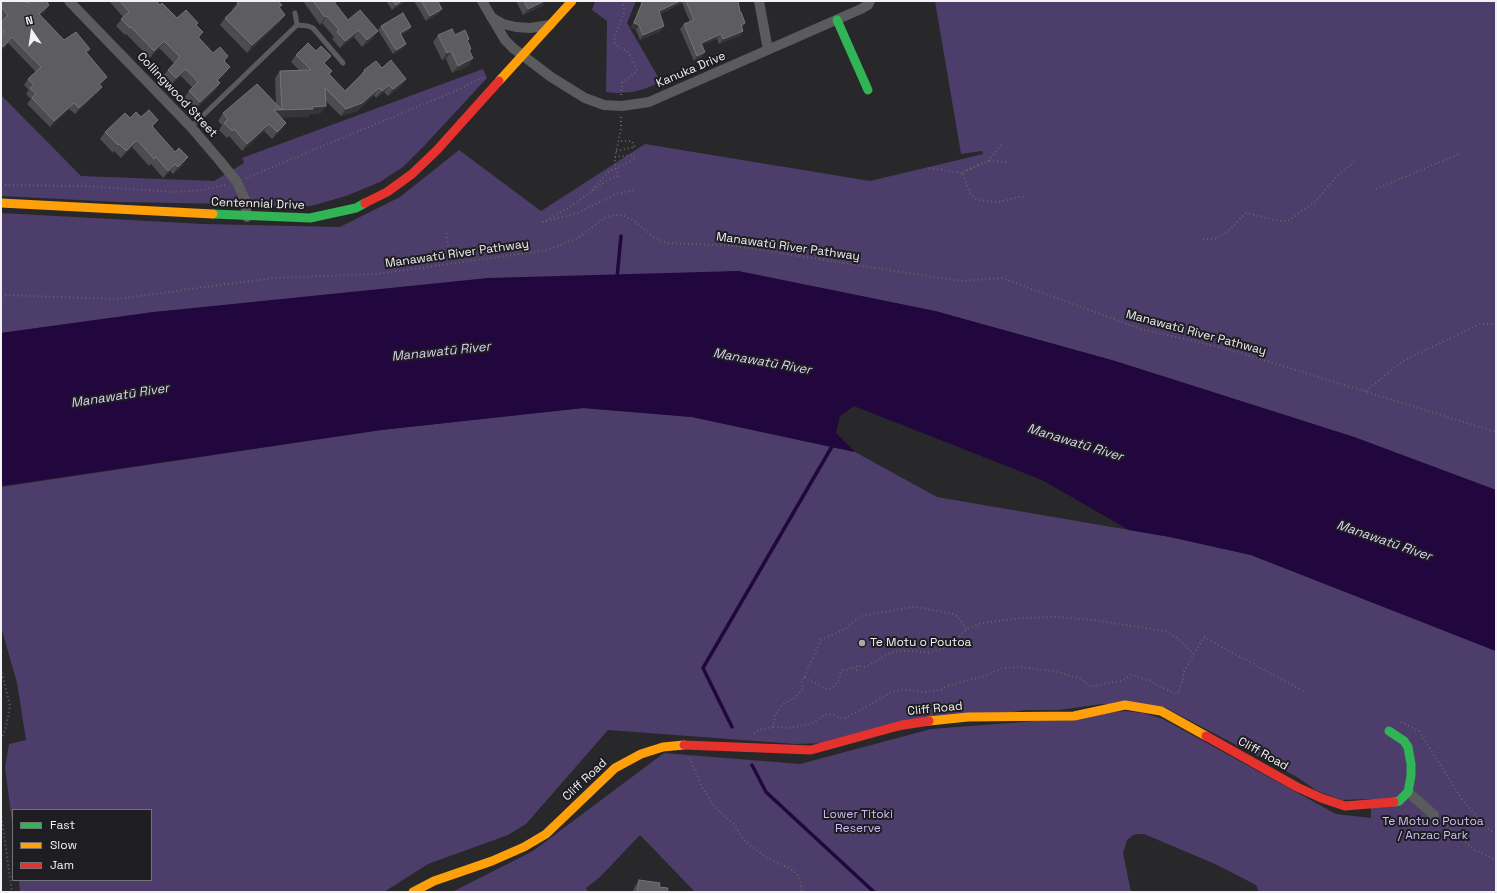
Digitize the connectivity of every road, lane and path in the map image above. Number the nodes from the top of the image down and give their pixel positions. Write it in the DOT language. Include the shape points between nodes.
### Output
graph roads {
  1 [pos="69,1"];
  2 [pos="482,1"];
  3 [pos="572,1"];
  4 [pos="623,1"];
  5 [pos="759,1"];
  6 [pos="870,1"];
  7 [pos="294,13"];
  8 [pos="491,17"];
  9 [pos="838,20"];
  10 [pos="550,24"];
  11 [pos="297,26"];
  12 [pos="768,50"];
  13 [pos="522,55"];
  14 [pos="343,63"];
  15 [pos="486,76"];
  16 [pos="868,90"];
  17 [pos="621,109"];
  18 [pos="191,127"];
  19 [pos="618,141"];
  20 [pos="1002,144"];
  21 [pos="616,151"];
  22 [pos="1458,154"];
  23 [pos="615,157"];
  24 [pos="988,161"];
  25 [pos="1006,162"];
  26 [pos="1354,162"];
  27 [pos="616,168"];
  28 [pos="929,168"];
  29 [pos="962,173"];
  30 [pos="237,182"];
  31 [pos="1,185"];
  32 [pos="1376,189"];
  33 [pos="635,190"];
  34 [pos="589,193"];
  35 [pos="1026,197"];
  36 [pos="1,202"];
  37 [pos="247,217"];
  38 [pos="446,233"];
  39 [pos="1203,239"];
  40 [pos="450,257"];
  41 [pos="1,295"];
  42 [pos="1496,324"];
  43 [pos="1366,391"];
  44 [pos="1496,432"];
  45 [pos="967,629"];
  46 [pos="1194,654"];
  47 [pos="1,669"];
  48 [pos="804,678"];
  49 [pos="1303,691"];
  50 [pos="773,727"];
  51 [pos="1389,731"];
  52 [pos="754,734"];
  53 [pos="1,740"];
  54 [pos="686,745"];
  55 [pos="1408,792"];
  56 [pos="1,813"];
  57 [pos="1434,815"];
  58 [pos="1496,830"];
  59 [pos="1496,860"];
  60 [pos="12,892"];
  61 [pos="413,892"];
  62 [pos="802,892"];
  1 -- 18 [label="street, Collingwood Street"];
  2 -- 8 [label="street, Kanuka Drive"];
  3 -- 10 [label="street, Centennial Drive"];
  4 -- 17 [label="path" via="624,12 614,41 629,53 637,69 622,83"];
  5 -- 12 [label="street"];
  6 -- 9 [label="street, Kanuka Drive" via="862,9"];
  7 -- 11 [label="lane"];
  8 -- 10 [label="street" via="503,24 516,27 530,28"];
  8 -- 13 [label="street, Kanuka Drive" via="505,40"];
  9 -- 12 [label="street, Kanuka Drive"];
  9 -- 16 [label="street"];
  10 -- 13 [label="street, Centennial Drive"];
  11 -- 14 [label="lane" via="313,28"];
  11 -- 18 [label="lane"];
  12 -- 17 [label="street, Kanuka Drive" via="649,102"];
  13 -- 17 [label="street, Kanuka Drive" via="585,98"];
  13 -- 37 [label="street, Centennial Drive" via="437,150 412,174 387,192 356,208 310,218"];
  15 -- 30 [label="path"];
  17 -- 19 [label="path"];
  18 -- 30 [label="street, Collingwood Street"];
  19 -- 21 [label="path"];
  19 -- 21 [label="path" via="632,141 635,147"];
  20 -- 24 [label="path"];
  21 -- 23 [label="path"];
  22 -- 32 [label="path"];
  23 -- 27 [label="path"];
  23 -- 27 [label="path" via="633,155 635,159"];
  24 -- 25 [label="path"];
  24 -- 29 [label="path"];
  26 -- 39 [label="path" via="1338,175 1315,202 1288,221 1246,213 1227,232 1215,239"];
  27 -- 34 [label="path" via="608,172"];
  27 -- 34 [label="path" via="618,176"];
  28 -- 29 [label="path"];
  29 -- 35 [label="path" via="970,193 976,199 999,202"];
  30 -- 31 [label="path" via="202,190 174,192 84,186"];
  30 -- 37 [label="street, Collingwood Street" via="245,200"];
  33 -- 34 [label="path" via="615,194 577,213 543,222"];
  36 -- 37 [label="street, Centennial Drive"];
  38 -- 40 [label="path"];
  41 -- 43 [label="path, Manawatū River Pathway" via="116,299 273,278 377,274 548,250 578,238 606,217 615,215 634,220 654,237 667,243 735,246 960,281 1002,278 1141,329 1228,349"];
  42 -- 43 [label="path" via="1480,324 1403,361"];
  43 -- 44 [label="path, Manawatū River Pathway"];
  45 -- 46 [label="path" via="982,623 1023,618 1093,620 1165,632 1177,638"];
  45 -- 48 [label="path" via="954,642 942,649 928,653 890,653 866,667 857,666 857,670 851,667 843,670 831,689"];
  45 -- 48 [label="path" via="953,614 922,608 912,607 861,616 845,629 821,640"];
  46 -- 49 [label="path" via="1204,637"];
  46 -- 50 [label="path" via="1183,673 1180,692 1175,694 1151,681 1131,675 1122,681 1106,682 1091,687 1081,679 1058,672 1021,667 1003,668 940,690 922,692 903,689 890,693 844,719 832,714 824,715 811,724 788,728"];
  47 -- 53 [label="path" via="10,706"];
  48 -- 50 [label="path" via="801,679 803,688 800,692 793,700 782,705 776,713"];
  50 -- 52 [label="path" via="758,730"];
  51 -- 55 [label="street" via="1408,747 1411,776"];
  51 -- 58 [label="path" via="1395,719 1419,731 1464,801 1491,831"];
  54 -- 55 [label="street, Cliff Road" via="811,750 902,725 940,719 1074,716 1125,705 1160,711 1321,798 1345,806 1392,803 1399,801"];
  54 -- 61 [label="street, Cliff Road" via="641,754 615,768 546,834 492,861 434,881"];
  54 -- 62 [label="path" via="697,776 716,809 734,824 744,840 767,858 790,868 799,876"];
  55 -- 57 [label="street"];
  56 -- 60 [label="path"];
  57 -- 59 [label="path" via="1475,850"];
}
